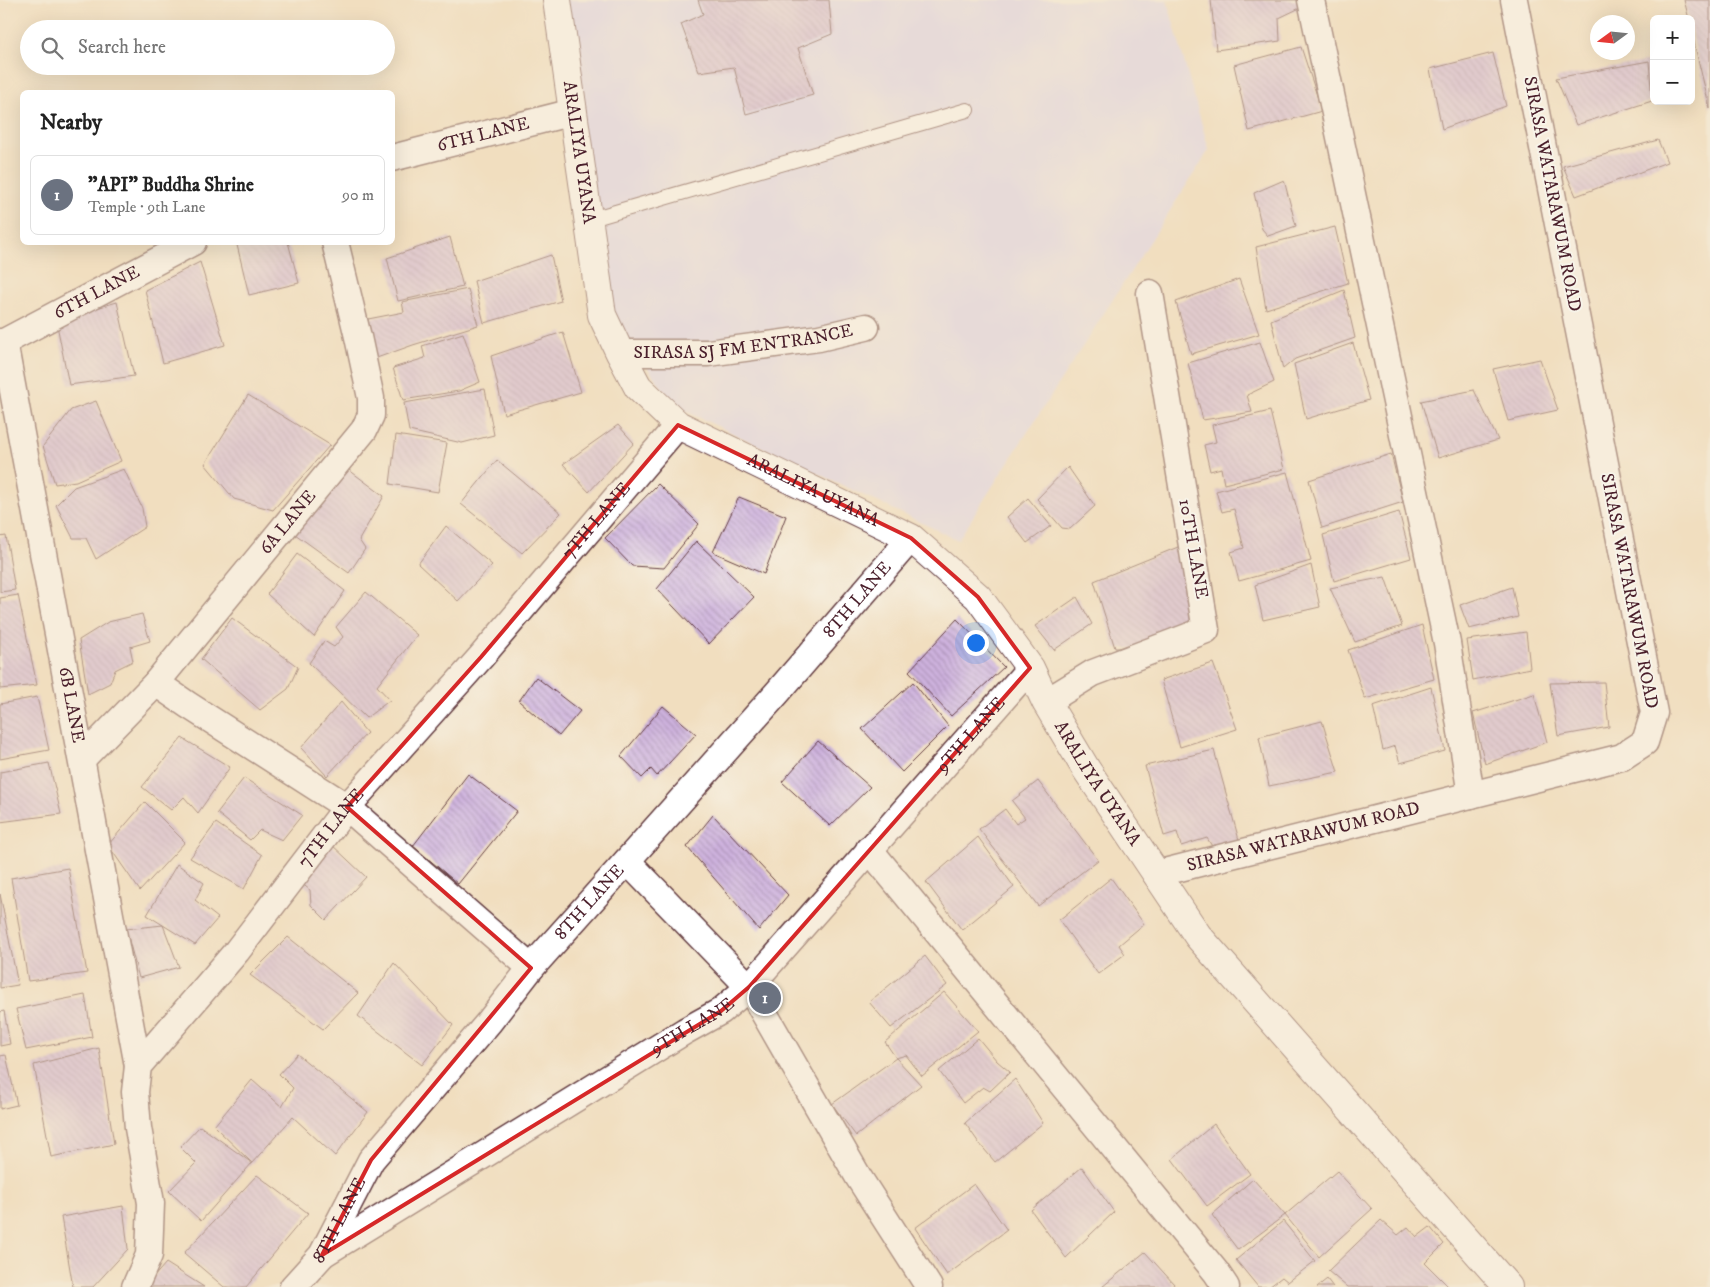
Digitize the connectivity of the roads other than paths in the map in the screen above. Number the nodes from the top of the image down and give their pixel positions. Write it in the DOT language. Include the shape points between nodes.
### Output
graph roads {
  1 [pos="557,0"];
  2 [pos="1311,0"];
  3 [pos="1514,0"];
  4 [pos="967,110"];
  5 [pos="573,112"];
  6 [pos="395,157"];
  7 [pos="588,220"];
  8 [pos="187,245"];
  9 [pos="336,245"];
  10 [pos="1150,293"];
  11 [pos="866,327"];
  12 [pos="2,342"];
  13 [pos="620,353"];
  14 [pos="678,425"];
  15 [pos="911,538"];
  16 [pos="1030,668"];
  17 [pos="156,682"];
  18 [pos="1046,702"];
  19 [pos="82,759"];
  20 [pos="1471,795"];
  21 [pos="347,807"];
  22 [pos="869,849"];
  23 [pos="627,861"];
  24 [pos="1156,874"];
  25 [pos="532,968"];
  26 [pos="749,987"];
  27 [pos="138,1066"];
  28 [pos="322,1255"];
  29 [pos="135,1287"];
  30 [pos="293,1287"];
  31 [pos="929,1287"];
  32 [pos="1226,1287"];
  33 [pos="1508,1287"];
  1 -- 5 [label="street, ARALIYA UYANA"];
  2 -- 20 [label="street" via="1447,643"];
  3 -- 20 [label="street, SIRASA WATARAWUM ROAD" via="1654,713 1644,742 1622,757"];
  4 -- 7 [label="lane"];
  5 -- 6 [label="street, 6TH LANE"];
  5 -- 7 [label="street, ARALIYA UYANA"];
  7 -- 13 [label="street, ARALIYA UYANA" via="602,315"];
  8 -- 12 [label="street, 6TH LANE"];
  9 -- 17 [label="street, 6A LANE" via="371,398 371,415 364,430"];
  10 -- 18 [label="street, 10TH LANE" via="1206,630 1093,673"];
  11 -- 13 [label="street, SIRASA SJ FM ENTRANCE" via="819,338 708,353"];
  12 -- 19 [label="street, 6B LANE"];
  13 -- 14 [label="street, ARALIYA UYANA" via="638,387"];
  14 -- 15 [label="street, ARALIYA UYANA"];
  14 -- 21 [label="street, 7TH LANE" via="481,657"];
  15 -- 16 [label="street, ARALIYA UYANA" via="978,596"];
  15 -- 23 [label="street, 8TH LANE"];
  16 -- 18 [label="street, ARALIYA UYANA"];
  16 -- 22 [label="street, 9TH LANE"];
  17 -- 19 [label="street, 6A LANE"];
  17 -- 21 [label="street"];
  18 -- 24 [label="street, ARALIYA UYANA"];
  19 -- 27 [label="street, 6B LANE"];
  20 -- 24 [label="street, SIRASA WATARAWUM ROAD"];
  21 -- 25 [label="street"];
  21 -- 27 [label="street, 7TH LANE" via="237,951"];
  22 -- 26 [label="street, 9TH LANE"];
  22 -- 32 [label="street"];
  23 -- 25 [label="street, 8TH LANE"];
  23 -- 26 [label="street"];
  24 -- 33 [label="street, ARALIYA UYANA" via="1198,936"];
  25 -- 28 [label="street, 8TH LANE" via="371,1160"];
  26 -- 28 [label="street, 9TH LANE" via="721,1011"];
  26 -- 31 [label="street" via="859,1178"];
  27 -- 29 [label="street" via="135,1092 138,1128 151,1203 149,1255"];
  28 -- 30 [label="street, 8TH LANE"];
}
